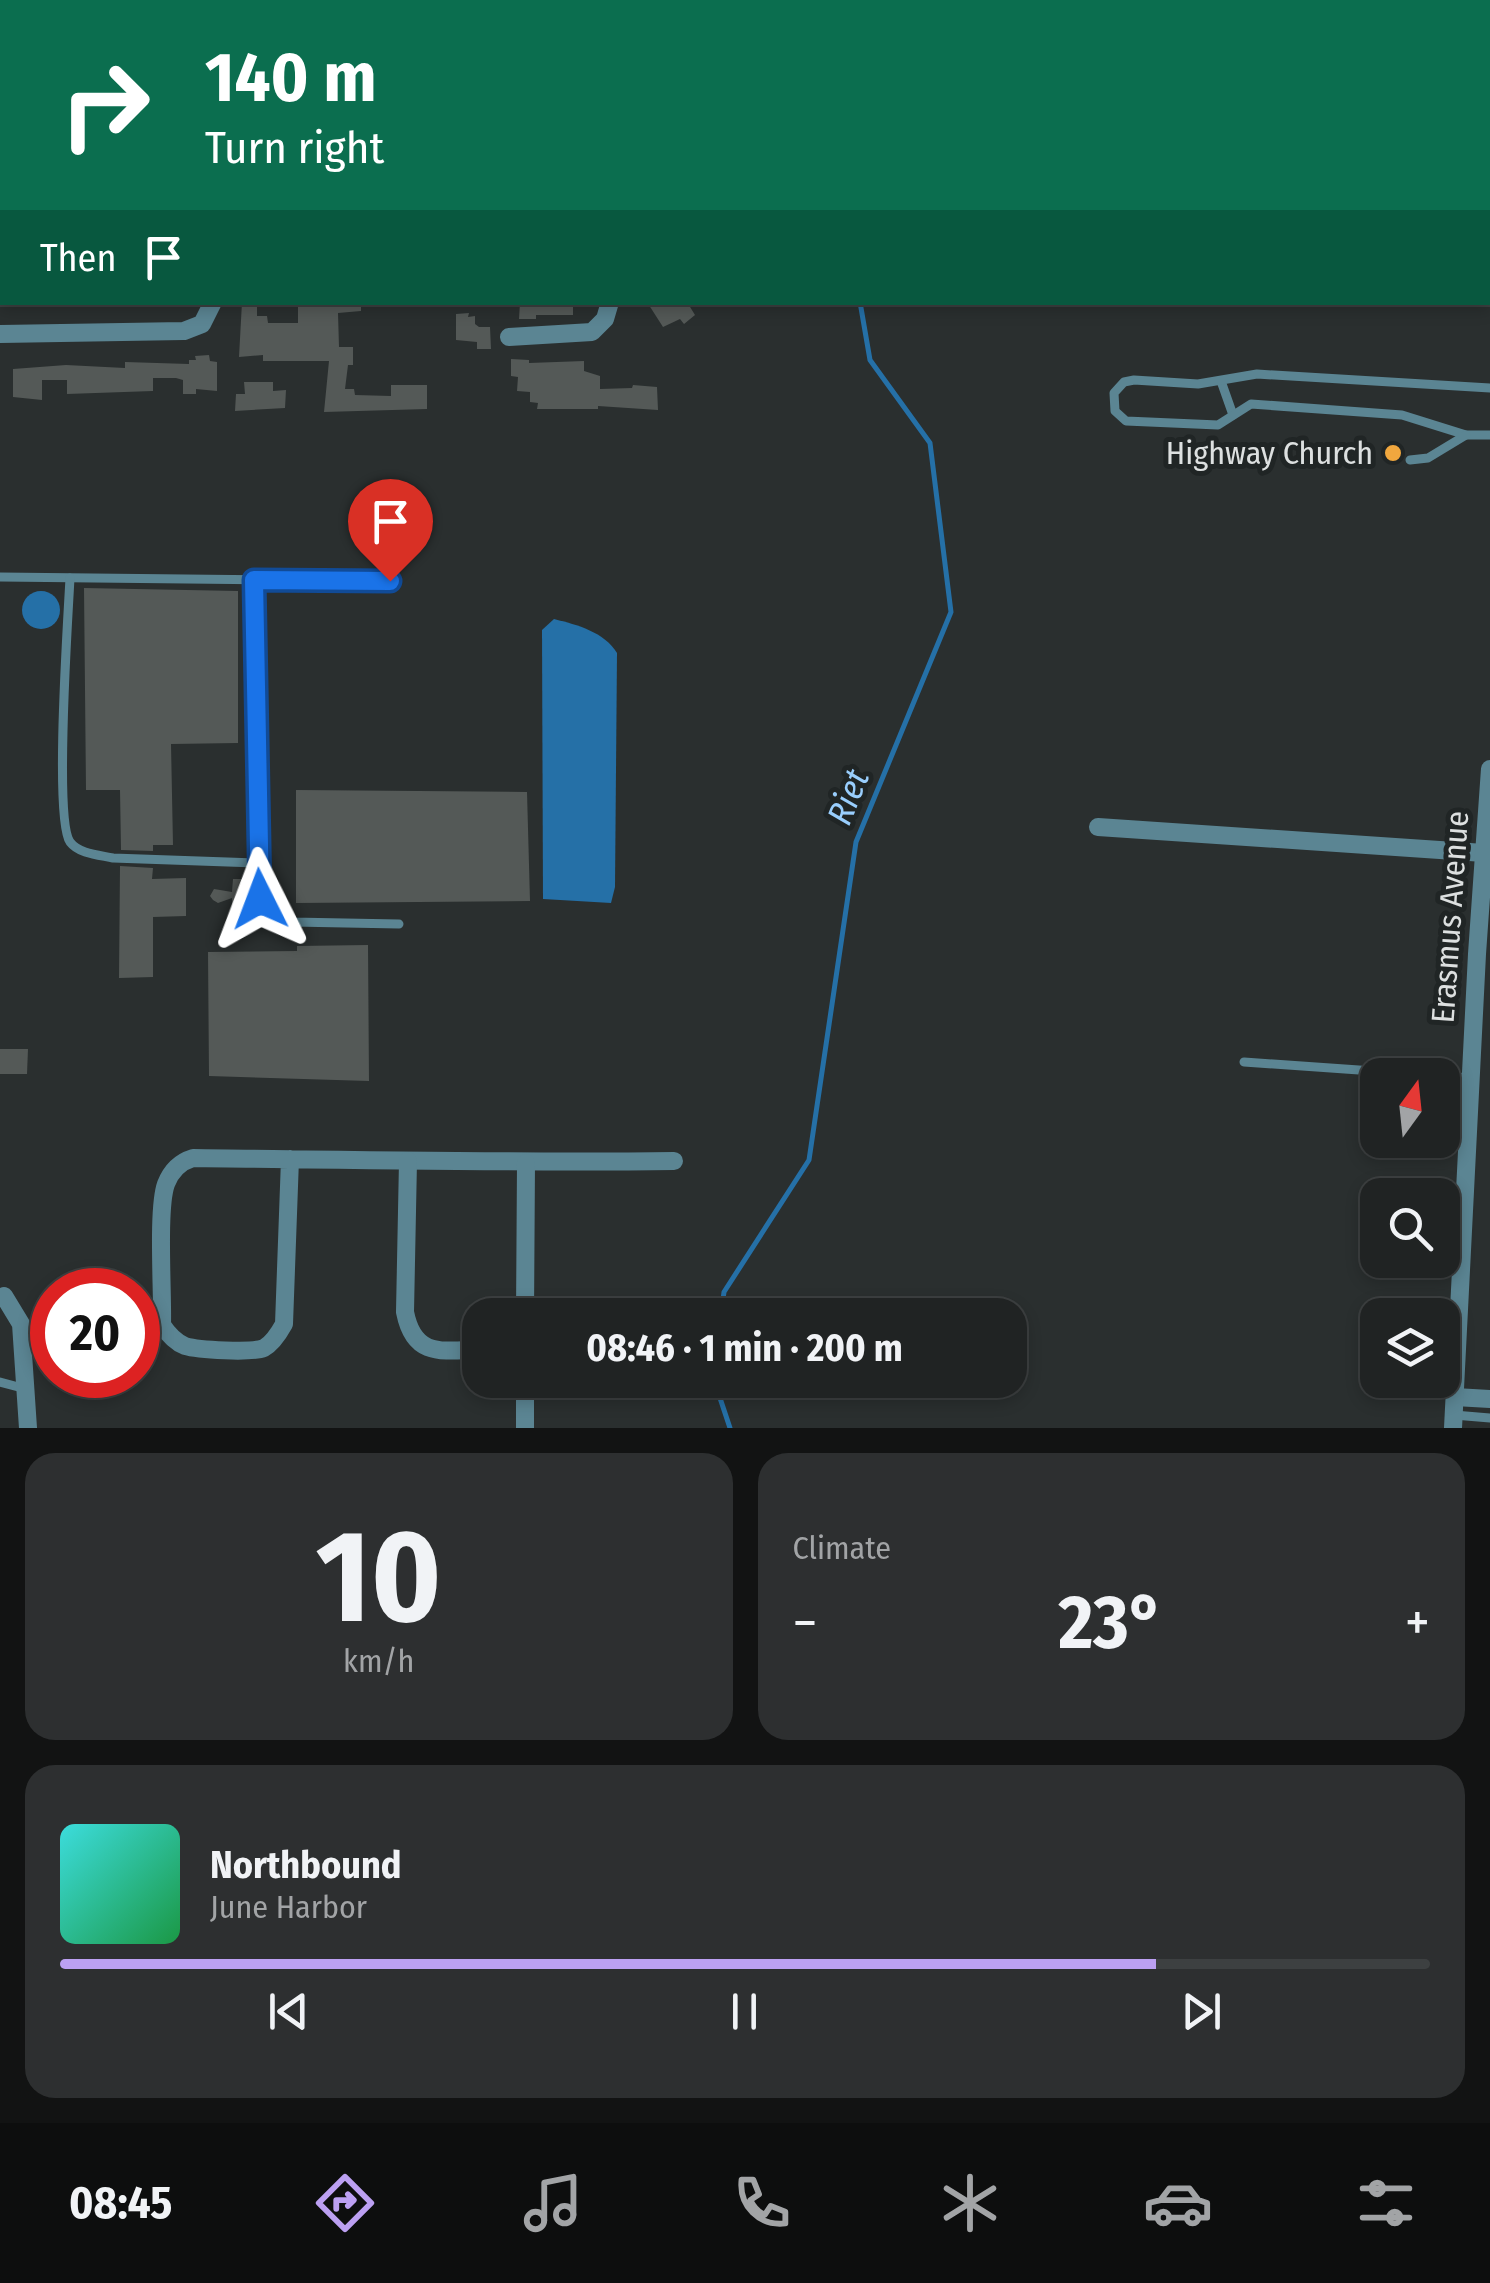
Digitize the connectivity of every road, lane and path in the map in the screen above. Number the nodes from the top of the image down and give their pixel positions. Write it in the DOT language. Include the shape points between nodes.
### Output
graph roads {
  1 [pos="212,305"];
  2 [pos="609,305"];
  3 [pos="0,334"];
  4 [pos="509,336"];
  5 [pos="1221,381"];
  6 [pos="1490,388"];
  7 [pos="1232,415"];
  8 [pos="1466,435"];
  9 [pos="1490,435"];
  10 [pos="1410,460"];
  11 [pos="0,577"];
  12 [pos="70,578"];
  13 [pos="254,580"];
  14 [pos="390,581"];
  15 [pos="1490,769"];
  16 [pos="1098,827"];
  17 [pos="1484,853"];
  18 [pos="258,863"];
  19 [pos="399,924"];
  20 [pos="1481,1024"];
  21 [pos="1244,1062"];
  22 [pos="1360,1070"];
  23 [pos="1460,1077"];
  24 [pos="1470,1078"];
  25 [pos="290,1159"];
  26 [pos="408,1161"];
  27 [pos="674,1161"];
  28 [pos="526,1163"];
  29 [pos="1,1295"];
  30 [pos="525,1298"];
  31 [pos="462,1349"];
  32 [pos="0,1382"];
  33 [pos="26,1390"];
  34 [pos="525,1398"];
  35 [pos="1490,1400"];
  36 [pos="1454,1413"];
  37 [pos="1490,1418"];
  38 [pos="28,1428"];
  39 [pos="525,1428"];
  1 -- 3 [label="street" via="202,324 184,331"];
  2 -- 4 [label="street" via="592,332"];
  5 -- 6 [label="lane" via="1257,374"];
  5 -- 7 [label="lane"];
  5 -- 7 [label="lane" via="1124,382 1114,393 1116,410 1126,421 1205,425"];
  7 -- 8 [label="lane" via="1251,404 1402,415"];
  8 -- 9 [label="lane"];
  8 -- 10 [label="lane" via="1428,458"];
  11 -- 12 [label="lane"];
  12 -- 13 [label="lane"];
  12 -- 18 [label="lane" via="63,728 72,844 113,858"];
  13 -- 14 [label="lane"];
  13 -- 18 [label="lane"];
  15 -- 17 [label="street, Erasmus Avenue"];
  16 -- 17 [label="street"];
  17 -- 20 [label="street, Erasmus Avenue"];
  18 -- 19 [label="lane" via="263,908 276,919"];
  20 -- 24 [label="street, Erasmus Avenue"];
  21 -- 22 [label="lane"];
  23 -- 24 [label="lane"];
  24 -- 36 [label="street, Erasmus Avenue"];
  25 -- 25 [label="street" via="193,1158 175,1168 164,1208 162,1325 182,1345 261,1350 276,1338 284,1324"];
  25 -- 26 [label="street"];
  26 -- 28 [label="street"];
  26 -- 31 [label="street" via="407,1324 432,1349"];
  27 -- 28 [label="street"];
  28 -- 30 [label="street"];
  29 -- 33 [label="street" via="21,1324"];
  32 -- 33 [label="lane"];
  33 -- 38 [label="street"];
  34 -- 39 [label="street"];
  35 -- 36 [label="street"];
  36 -- 37 [label="lane"];
}
